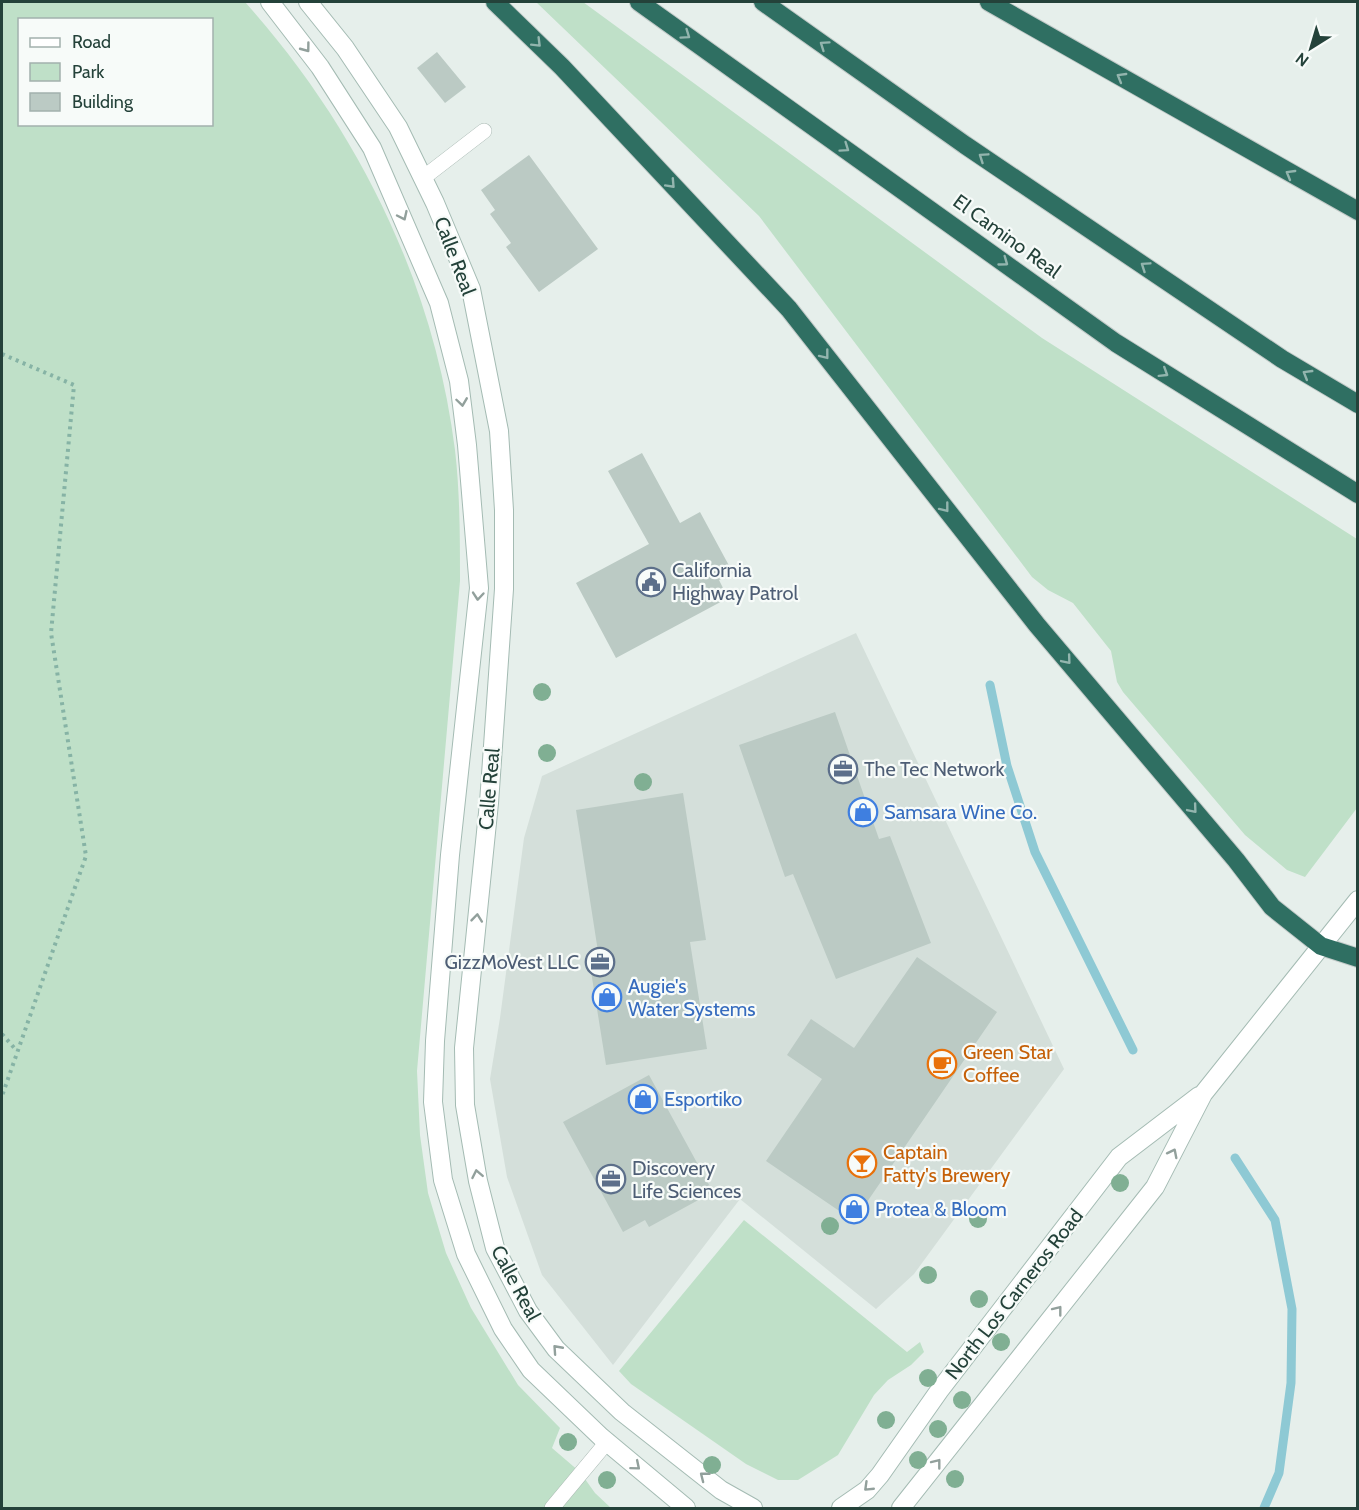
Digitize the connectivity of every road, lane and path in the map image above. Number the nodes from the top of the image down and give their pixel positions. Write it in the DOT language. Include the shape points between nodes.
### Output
graph roads {
  1 [pos="270,2"];
  2 [pos="308,2"];
  3 [pos="495,2"];
  4 [pos="639,2"];
  5 [pos="763,2"];
  6 [pos="989,2"];
  7 [pos="484,130"];
  8 [pos="423,178"];
  9 [pos="1358,211"];
  10 [pos="2,354"];
  11 [pos="1358,404"];
  12 [pos="1358,494"];
  13 [pos="1358,900"];
  14 [pos="1322,946"];
  15 [pos="1358,958"];
  16 [pos="2,1034"];
  17 [pos="17,1052"];
  18 [pos="1203,1094"];
  19 [pos="2,1096"];
  20 [pos="607,1442"];
  21 [pos="552,1509"];
  22 [pos="686,1509"];
  23 [pos="753,1509"];
  24 [pos="841,1509"];
  25 [pos="901,1509"];
  1 -- 20 [label="main road, Calle Real, one-way" via="320,67 372,148 439,303 459,381 479,588 450,855 435,1041 433,1102 443,1180 466,1254 503,1329 531,1370"];
  2 -- 8 [label="main road, Calle Real" via="345,48 398,127"];
  3 -- 14 [label="highway, one-way" via="789,309 1037,625 1272,906"];
  4 -- 12 [label="highway, El Camino Real, one-way" via="1116,343"];
  11 -- 5 [label="highway, one-way" via="1282,359 965,145"];
  9 -- 6 [label="highway, one-way"];
  7 -- 8 [label="lane"];
  23 -- 8 [label="main road, Calle Real, one-way" via="721,1490 622,1412 556,1349 528,1311 495,1248 478,1181 465,1105 464,1048 489,803 504,589 504,510 499,431 471,289"];
  10 -- 17 [label="path" via="74,385 51,633 86,856"];
  13 -- 14 [label="main road, North Los Carneros Road"];
  14 -- 15 [label="highway"];
  14 -- 18 [label="main road, North Los Carneros Road"];
  16 -- 17 [label="path"];
  17 -- 19 [label="path"];
  18 -- 24 [label="main road, North Los Carneros Road, one-way" via="1119,1157 880,1474 867,1490"];
  25 -- 18 [label="main road, North Los Carneros Road, one-way" via="1155,1188"];
  20 -- 21 [label="lane"];
  20 -- 22 [label="main road, Calle Real, one-way"];
}
